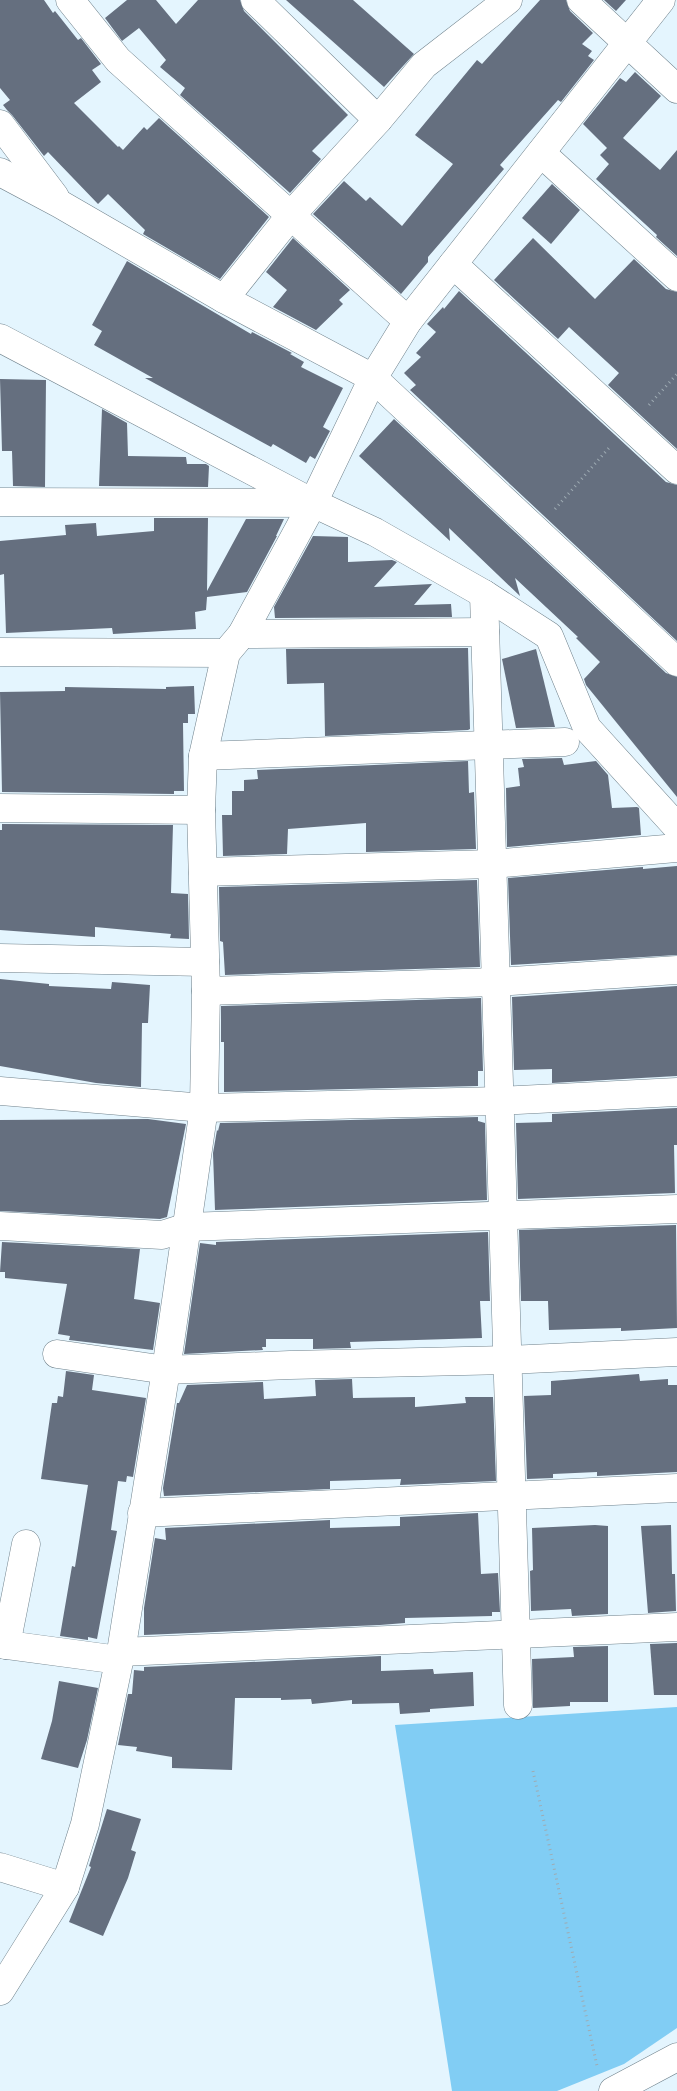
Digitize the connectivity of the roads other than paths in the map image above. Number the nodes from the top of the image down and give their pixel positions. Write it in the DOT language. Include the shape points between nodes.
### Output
graph roads {
  1 [pos="70,0"];
  2 [pos="255,0"];
  3 [pos="508,0"];
  4 [pos="581,0"];
  5 [pos="661,0"];
  6 [pos="626,42"];
  7 [pos="677,89"];
  8 [pos="378,120"];
  9 [pos="0,124"];
  10 [pos="541,153"];
  11 [pos="0,172"];
  12 [pos="60,204"];
  13 [pos="290,215"];
  14 [pos="453,264"];
  15 [pos="677,277"];
  16 [pos="224,299"];
  17 [pos="408,322"];
  18 [pos="0,338"];
  19 [pos="373,378"];
  20 [pos="677,470"];
  21 [pos="0,502"];
  22 [pos="313,503"];
  23 [pos="484,594"];
  24 [pos="485,632"];
  25 [pos="234,643"];
  26 [pos="0,652"];
  27 [pos="677,662"];
  28 [pos="565,742"];
  29 [pos="489,745"];
  30 [pos="204,756"];
  31 [pos="0,808"];
  32 [pos="201,810"];
  33 [pos="677,827"];
  34 [pos="677,848"];
  35 [pos="492,864"];
  36 [pos="203,872"];
  37 [pos="0,958"];
  38 [pos="205,962"];
  39 [pos="677,970"];
  40 [pos="496,982"];
  41 [pos="206,991"];
  42 [pos="0,1091"];
  43 [pos="677,1092"];
  44 [pos="500,1101"];
  45 [pos="204,1108"];
  46 [pos="677,1209"];
  47 [pos="503,1216"];
  48 [pos="0,1226"];
  49 [pos="187,1228"];
  50 [pos="677,1352"];
  51 [pos="57,1354"];
  52 [pos="508,1360"];
  53 [pos="166,1370"];
  54 [pos="677,1488"];
  55 [pos="512,1495"];
  56 [pos="142,1513"];
  57 [pos="26,1544"];
  58 [pos="677,1627"];
  59 [pos="516,1635"];
  60 [pos="3,1644"];
  61 [pos="120,1656"];
  62 [pos="518,1705"];
  63 [pos="0,1867"];
  64 [pos="66,1887"];
  65 [pos="0,1991"];
  66 [pos="677,2058"];
  67 [pos="606,2081"];
  1 -- 13 [label="street" via="118,60"];
  2 -- 8 [label="street"];
  3 -- 8 [label="street" via="424,64"];
  4 -- 6 [label="street"];
  5 -- 6 [label="street"];
  6 -- 7 [label="street"];
  6 -- 10 [label="street"];
  8 -- 13 [label="street"];
  9 -- 12 [label="street"];
  10 -- 14 [label="street"];
  10 -- 15 [label="street"];
  11 -- 12 [label="street"];
  12 -- 16 [label="street"];
  13 -- 16 [label="street"];
  13 -- 17 [label="street"];
  14 -- 17 [label="street"];
  14 -- 20 [label="street"];
  16 -- 19 [label="street"];
  17 -- 19 [label="street"];
  18 -- 22 [label="street"];
  19 -- 22 [label="street"];
  19 -- 27 [label="street"];
  21 -- 22 [label="street"];
  22 -- 23 [label="street" via="375,532"];
  22 -- 25 [label="street"];
  23 -- 24 [label="street"];
  23 -- 33 [label="street" via="549,636 587,728"];
  24 -- 25 [label="street"];
  24 -- 29 [label="street"];
  25 -- 26 [label="street"];
  25 -- 30 [label="street"];
  28 -- 29 [label="street"];
  29 -- 30 [label="street"];
  29 -- 35 [label="street"];
  30 -- 32 [label="street"];
  31 -- 32 [label="street"];
  32 -- 36 [label="street"];
  34 -- 35 [label="street"];
  35 -- 36 [label="street"];
  35 -- 40 [label="street"];
  36 -- 38 [label="street"];
  37 -- 38 [label="street"];
  38 -- 41 [label="street"];
  39 -- 40 [label="street"];
  40 -- 41 [label="street"];
  40 -- 44 [label="street"];
  41 -- 45 [label="street"];
  42 -- 45 [label="street"];
  43 -- 44 [label="street"];
  44 -- 45 [label="street"];
  44 -- 47 [label="street"];
  45 -- 49 [label="street"];
  46 -- 47 [label="street"];
  47 -- 49 [label="street"];
  47 -- 52 [label="street"];
  48 -- 49 [label="street" via="162,1235"];
  49 -- 53 [label="street"];
  50 -- 52 [label="street"];
  51 -- 53 [label="street"];
  52 -- 53 [label="street"];
  52 -- 55 [label="street"];
  53 -- 56 [label="street"];
  54 -- 55 [label="street"];
  55 -- 56 [label="street"];
  55 -- 59 [label="street"];
  56 -- 61 [label="street"];
  57 -- 60 [label="street"];
  58 -- 59 [label="street"];
  59 -- 61 [label="street"];
  59 -- 62 [label="street"];
  60 -- 61 [label="street"];
  61 -- 64 [label="street" via="85,1824"];
  63 -- 64 [label="street"];
  64 -- 65 [label="street"];
  66 -- 67 [label="street"];
}
